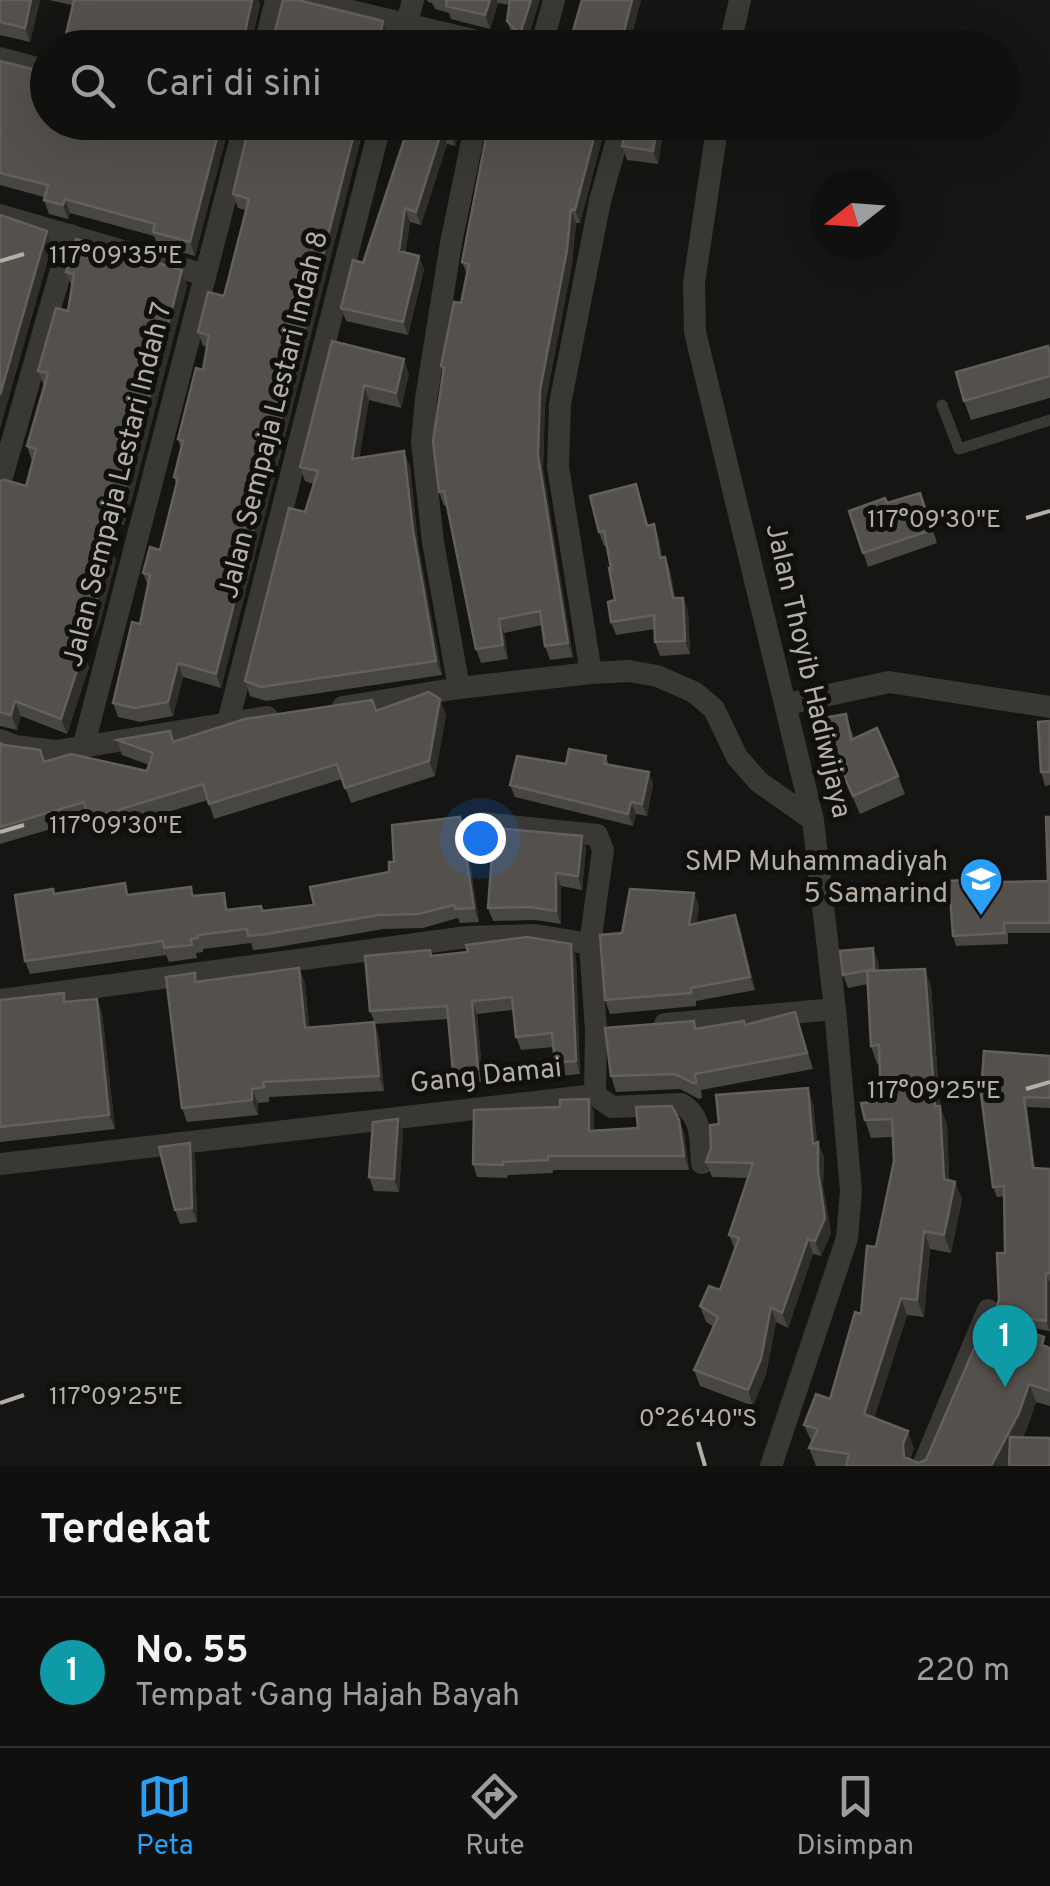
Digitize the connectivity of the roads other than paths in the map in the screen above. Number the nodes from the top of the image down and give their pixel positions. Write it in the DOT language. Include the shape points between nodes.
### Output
graph roads {
  1 [pos="276,0"];
  2 [pos="306,0"];
  3 [pos="413,0"];
  4 [pos="554,0"];
  5 [pos="740,0"];
  6 [pos="268,30"];
  7 [pos="385,30"];
  8 [pos="405,30"];
  9 [pos="545,30"];
  10 [pos="733,30"];
  11 [pos="0,58"];
  12 [pos="30,66"];
  13 [pos="240,140"];
  14 [pos="376,140"];
  15 [pos="472,140"];
  16 [pos="617,140"];
  17 [pos="715,140"];
  18 [pos="0,215"];
  19 [pos="70,235"];
  20 [pos="205,275"];
  21 [pos="942,405"];
  22 [pos="1050,420"];
  23 [pos="0,484"];
  24 [pos="592,673"];
  25 [pos="458,688"];
  26 [pos="787,704"];
  27 [pos="1050,707"];
  28 [pos="324,710"];
  29 [pos="285,715"];
  30 [pos="228,722"];
  31 [pos="0,740"];
  32 [pos="83,748"];
  33 [pos="814,820"];
  34 [pos="482,822"];
  35 [pos="590,944"];
  36 [pos="0,1000"];
  37 [pos="835,1009"];
  38 [pos="615,1028"];
  39 [pos="595,1095"];
  40 [pos="702,1163"];
  41 [pos="0,1164"];
  42 [pos="988,1310"];
  43 [pos="771,1466"];
  44 [pos="922,1466"];
  1 -- 6 [label="street"];
  2 -- 7 [label="street"];
  3 -- 8 [label="street"];
  4 -- 9 [label="street"];
  5 -- 10 [label="street"];
  11 -- 12 [label="street"];
  13 -- 20 [label="street, Jalan Sempaja Lestari Indah 7"];
  14 -- 30 [label="street, Jalan Sempaja Lestari Indah 8"];
  15 -- 25 [label="street" via="422,442"];
  16 -- 24 [label="street" via="557,438"];
  17 -- 26 [label="street, Jalan Thoyib Hadiwijaya" via="694,283 695,332"];
  18 -- 19 [label="street"];
  19 -- 20 [label="street"];
  19 -- 23 [label="street"];
  20 -- 32 [label="street, Jalan Sempaja Lestari Indah 7"];
  21 -- 22 [label="lane" via="959,449"];
  24 -- 25 [label="street"];
  24 -- 33 [label="street" via="657,676 694,692 714,709 737,758"];
  25 -- 28 [label="street"];
  26 -- 27 [label="street" via="889,682"];
  26 -- 33 [label="street, Jalan Thoyib Hadiwijaya"];
  29 -- 30 [label="street"];
  30 -- 32 [label="street"];
  31 -- 32 [label="street" via="40,751"];
  33 -- 37 [label="street, Jalan Thoyib Hadiwijaya"];
  34 -- 35 [label="street, Gang Damai" via="597,835 603,850"];
  35 -- 36 [label="street" via="535,935 467,937"];
  35 -- 38 [label="street, Gang Damai"];
  37 -- 38 [label="street"];
  37 -- 43 [label="street, Jalan Thoyib Hadiwijaya" via="847,1238"];
  38 -- 39 [label="street, Gang Damai"];
  39 -- 40 [label="street" via="612,1107 688,1107 698,1122"];
  39 -- 41 [label="street, Gang Damai"];
  42 -- 44 [label="street"];
}
